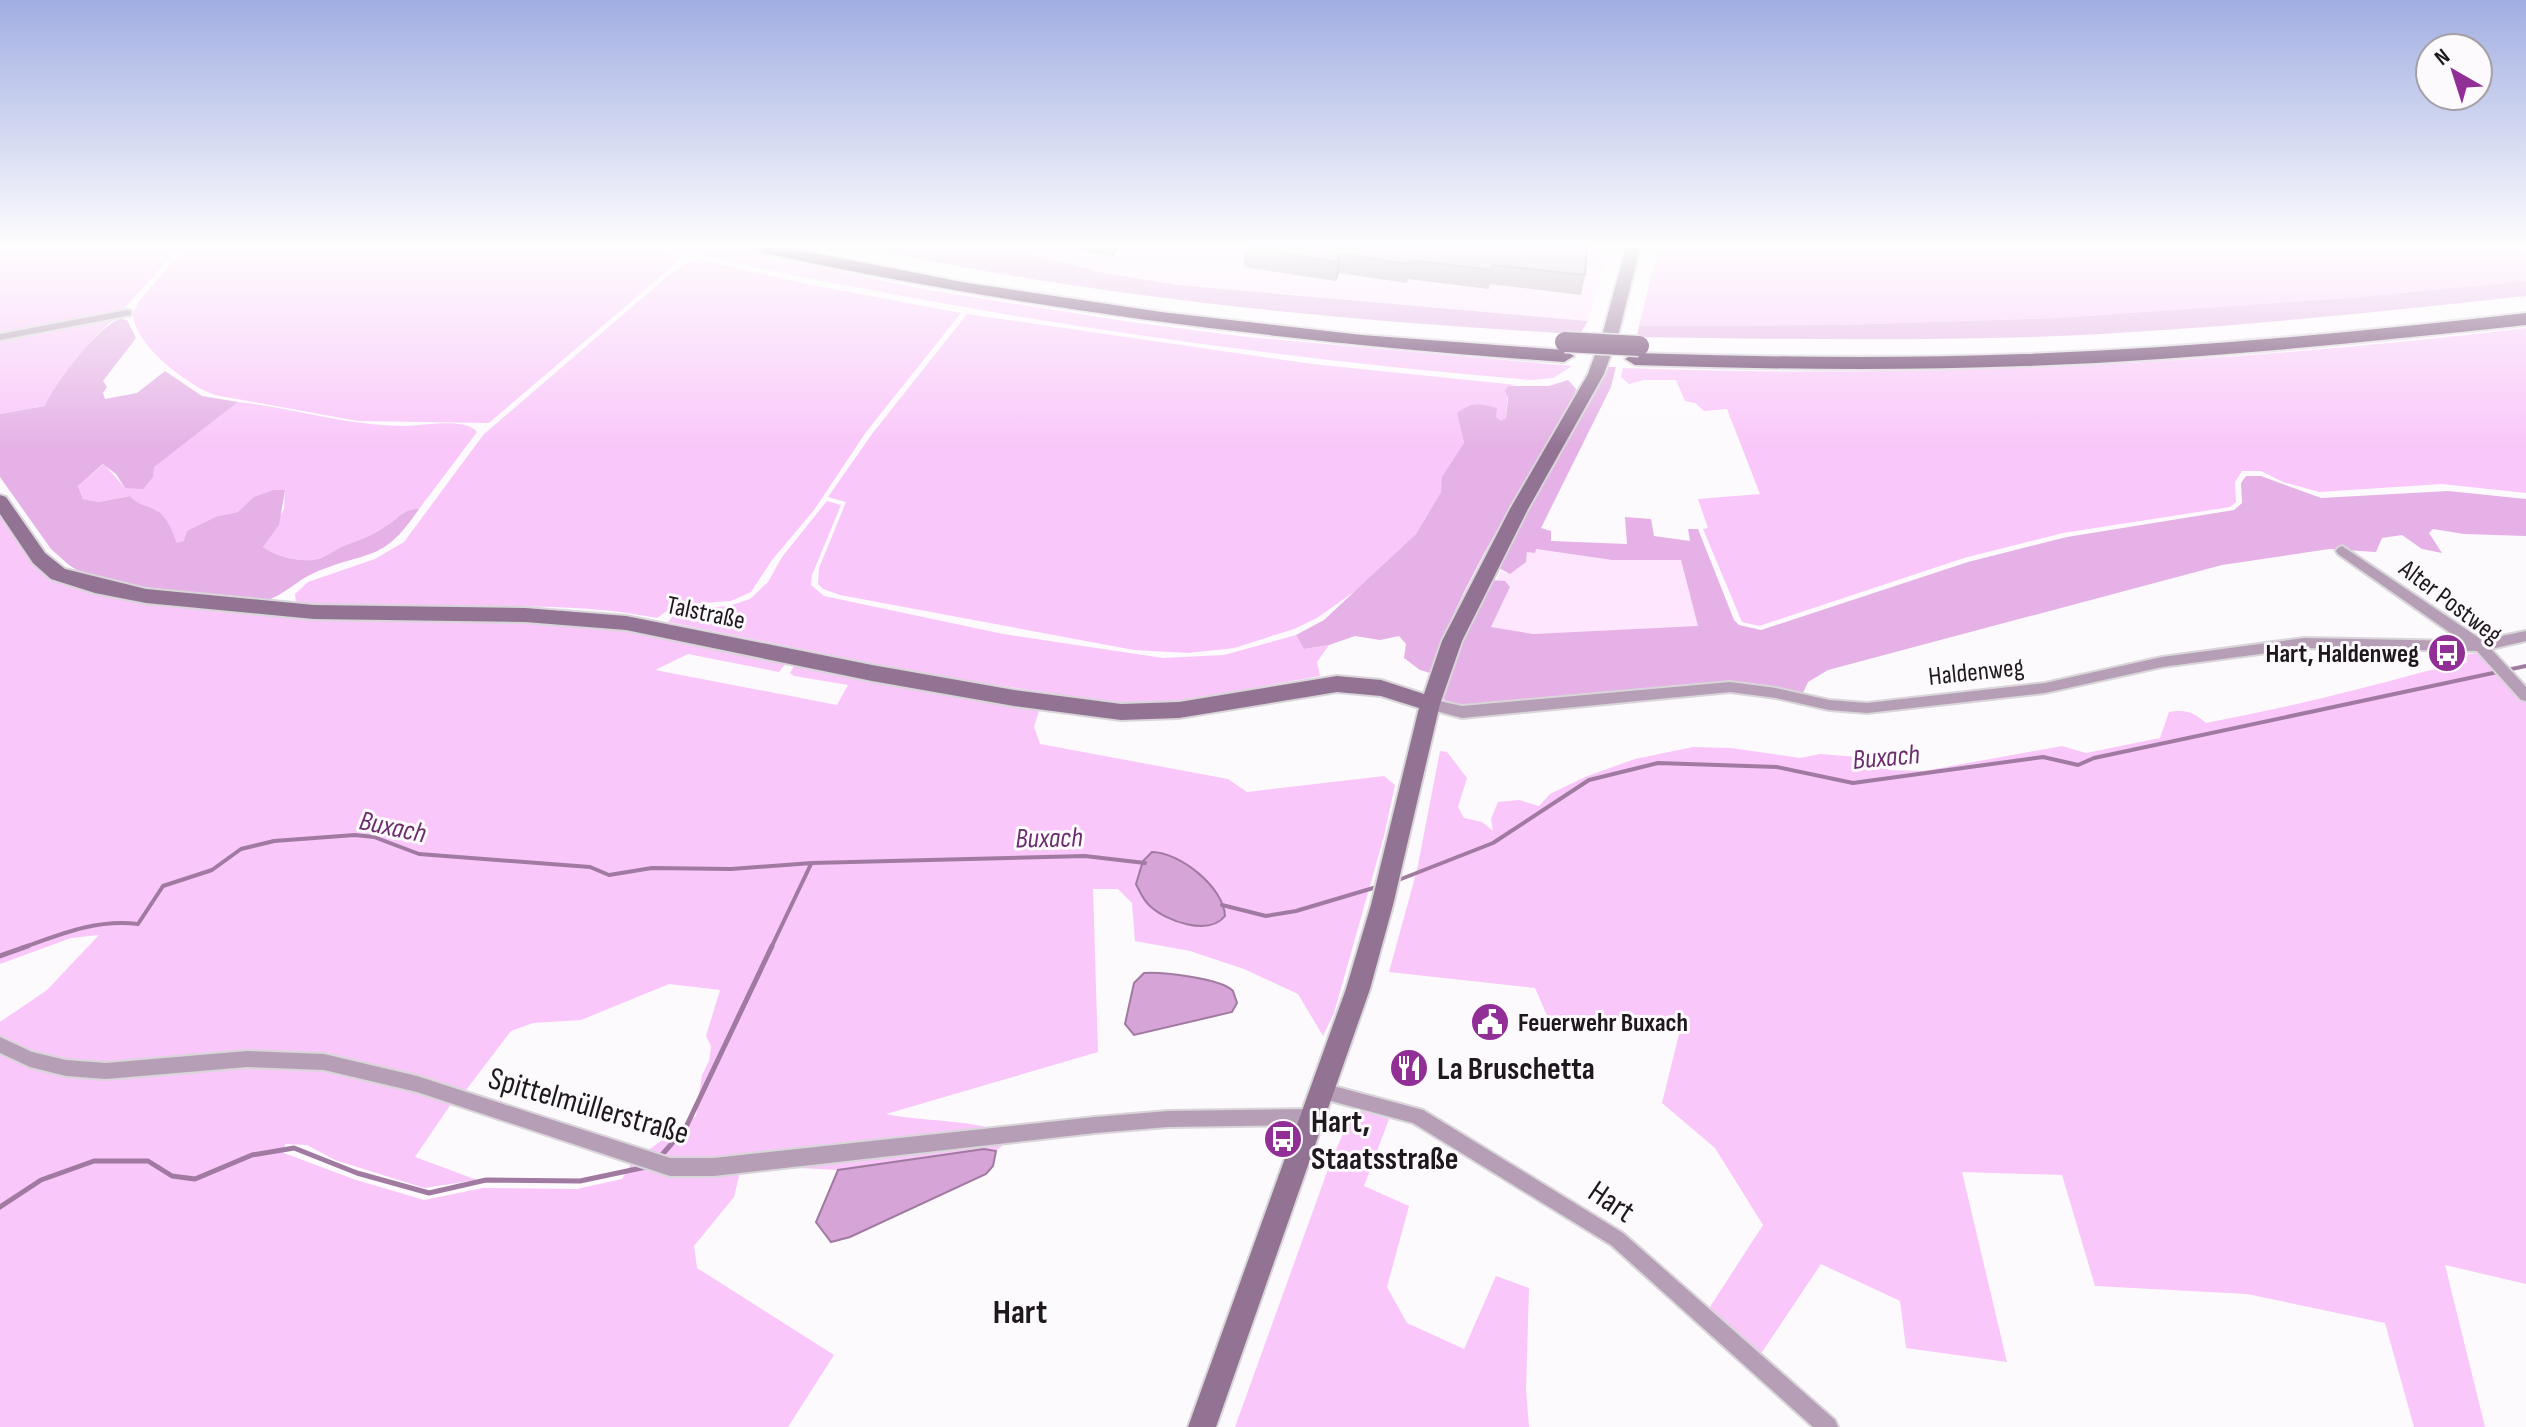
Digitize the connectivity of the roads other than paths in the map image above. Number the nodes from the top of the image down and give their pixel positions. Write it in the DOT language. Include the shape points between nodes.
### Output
graph roads {
  1 [pos="119,315"];
  2 [pos="1132,315"];
  3 [pos="1237,315"];
  4 [pos="1616,315"];
  5 [pos="2431,315"];
  6 [pos="2526,319"];
  7 [pos="0,337"];
  8 [pos="1564,349"];
  9 [pos="1637,352"];
  10 [pos="0,501"];
  11 [pos="2342,551"];
  12 [pos="2526,636"];
  13 [pos="2480,646"];
  14 [pos="2526,696"];
  15 [pos="1430,704"];
  16 [pos="0,1045"];
  17 [pos="1322,1091"];
  18 [pos="1313,1117"];
  19 [pos="1202,1427"];
  20 [pos="1828,1427"];
  1 -- 7 [label="street"];
  2 -- 8 [label="highway" via="1328,338"];
  3 -- 8 [label="highway"];
  4 -- 15 [label="street" via="1596,374 1469,602"];
  5 -- 9 [label="highway" via="2259,332 2008,347"];
  6 -- 9 [label="highway" via="2283,344 2025,360 1771,363"];
  8 -- 9 [label="highway"];
  10 -- 15 [label="street, Talstraße" via="39,558 58,574 146,596 314,612 525,615 626,623 886,676 1121,712 1179,710 1337,684 1381,688"];
  11 -- 13 [label="street, Alter Postweg"];
  12 -- 13 [label="street, Haldenweg"];
  13 -- 14 [label="street, Alter Postweg"];
  13 -- 15 [label="street, Haldenweg" via="2304,643 2162,662 2045,688 1867,708 1730,687 1462,712"];
  15 -- 17 [label="street" via="1382,905"];
  16 -- 18 [label="street, Spittelmüllerstraße" via="54,1065 106,1071 247,1059 324,1062 417,1084 670,1167 714,1167 1110,1123"];
  17 -- 18 [label="street"];
  17 -- 20 [label="street, Hart" via="1417,1116 1617,1239"];
  18 -- 19 [label="street"];
}
